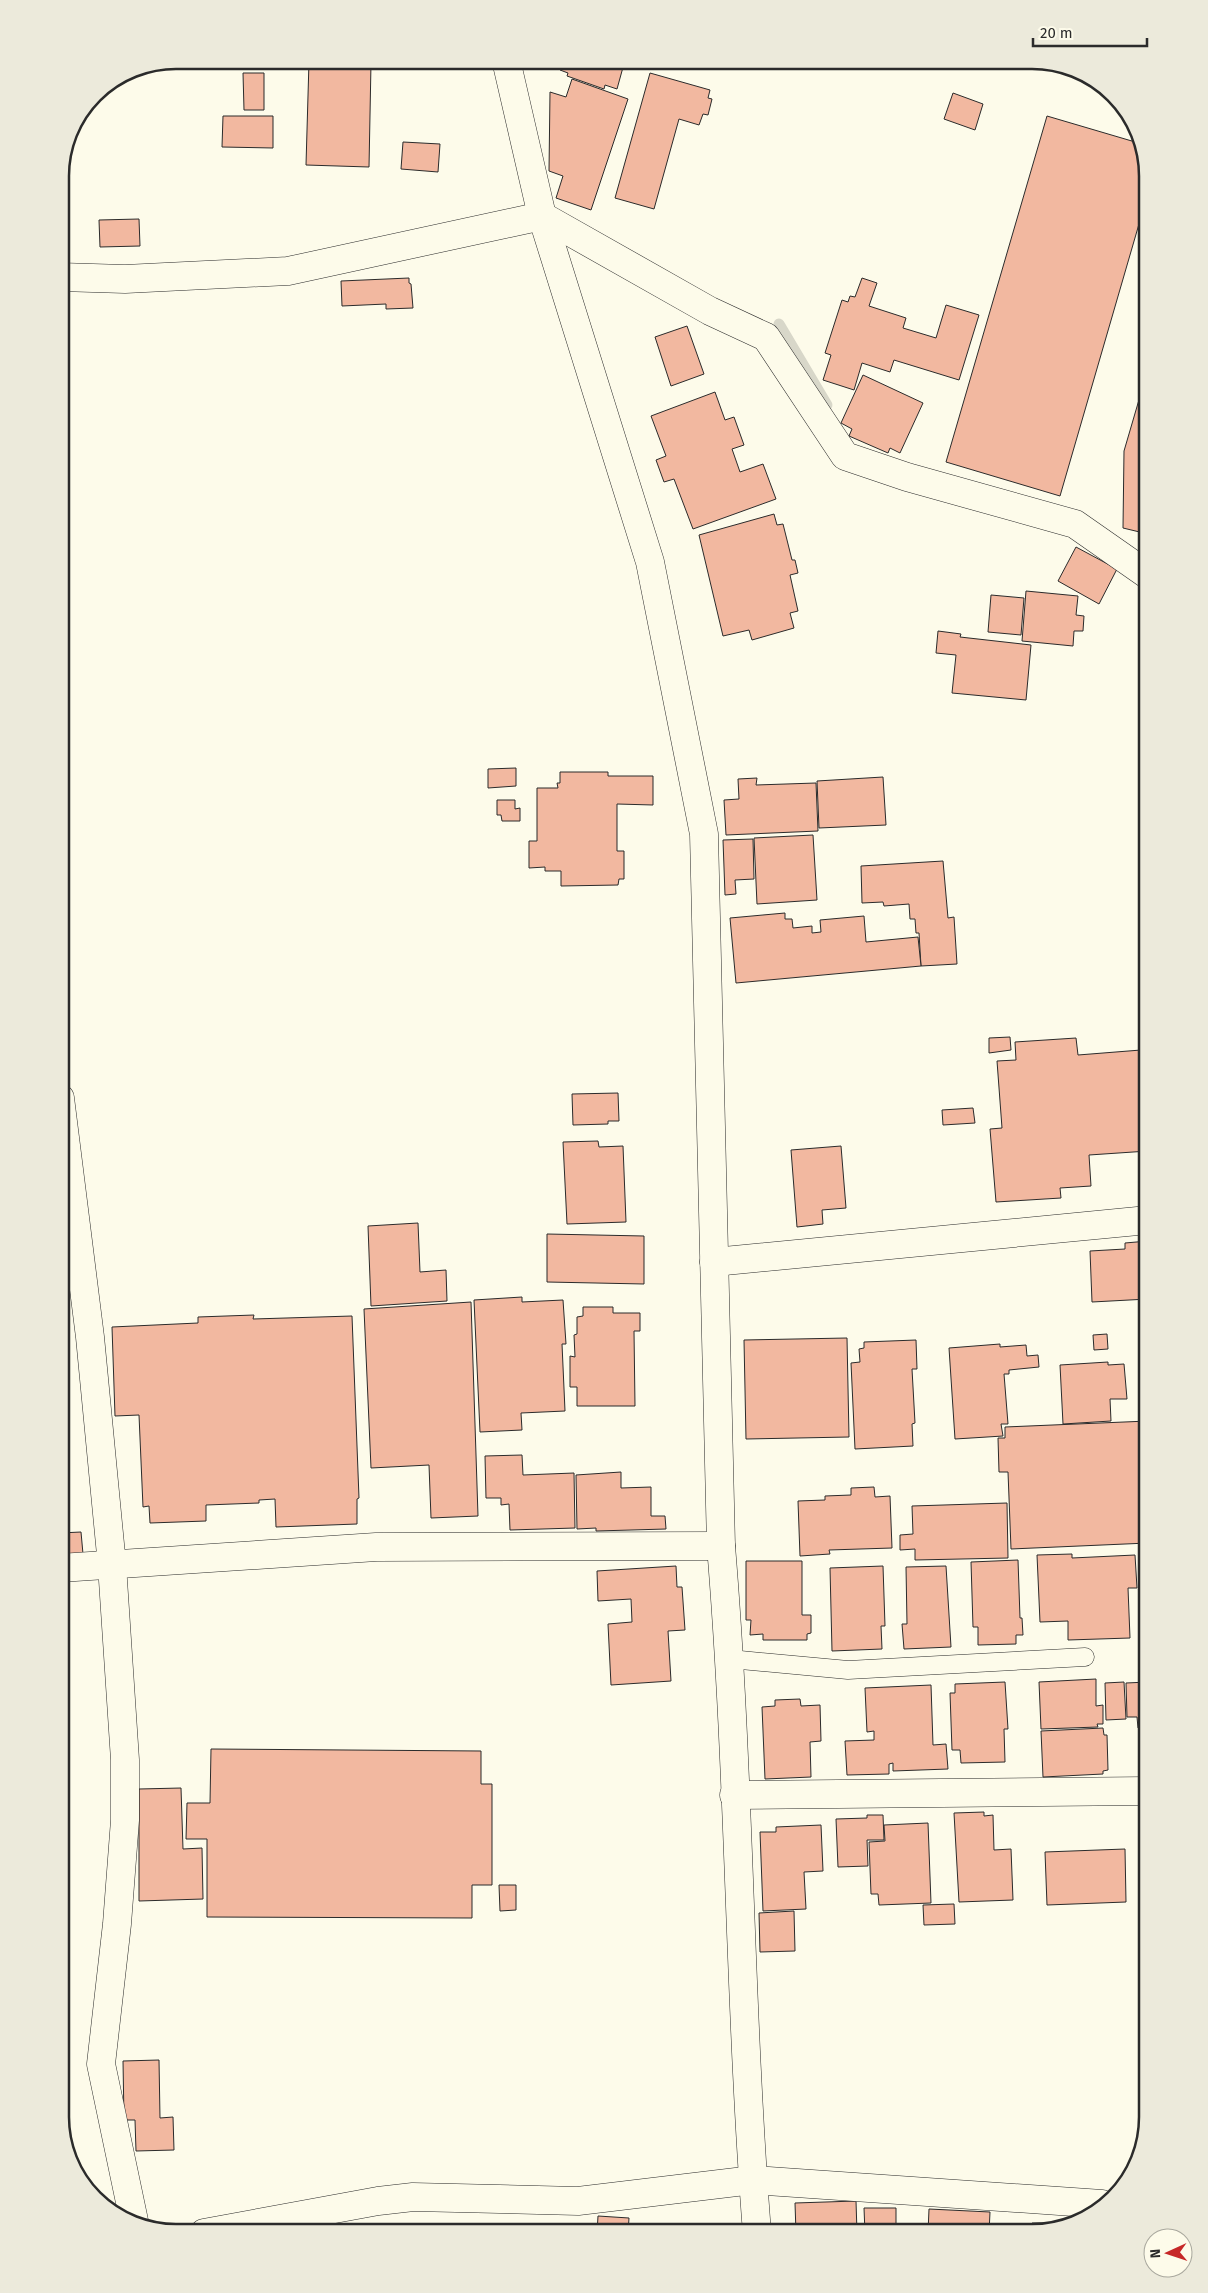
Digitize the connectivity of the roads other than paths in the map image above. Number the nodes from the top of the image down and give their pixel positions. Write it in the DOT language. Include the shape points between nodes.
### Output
graph roads {
  1 [pos="508,69"];
  2 [pos="542,216"];
  3 [pos="69,277"];
  4 [pos="1139,569"];
  5 [pos="69,1170"];
  6 [pos="1139,1221"];
  7 [pos="714,1262"];
  8 [pos="721,1546"];
  9 [pos="112,1566"];
  10 [pos="69,1568"];
  11 [pos="1085,1657"];
  12 [pos="730,1658"];
  13 [pos="1139,1791"];
  14 [pos="734,1795"];
  15 [pos="753,2180"];
  16 [pos="1095,2204"];
  17 [pos="133,2215"];
  18 [pos="253,2224"];
  19 [pos="756,2224"];
  1 -- 2 [label="street"];
  2 -- 3 [label="street" via="288,271 125,279"];
  2 -- 4 [label="street" via="710,311 766,337 845,456 907,477 1075,524"];
  2 -- 7 [label="street" via="650,562 704,834"];
  5 -- 9 [label="street" via="90,1337"];
  6 -- 7 [label="street"];
  7 -- 8 [label="street"];
  8 -- 9 [label="street" via="376,1546"];
  8 -- 12 [label="street"];
  9 -- 10 [label="street"];
  9 -- 17 [label="street" via="125,1760 124,1820 117,1924 101,2064"];
  11 -- 12 [label="lane" via="848,1670"];
  12 -- 14 [label="street"];
  13 -- 14 [label="street"];
  14 -- 15 [label="street"];
  15 -- 16 [label="street"];
  15 -- 18 [label="street" via="578,2201 413,2197"];
  15 -- 19 [label="street"];
}
